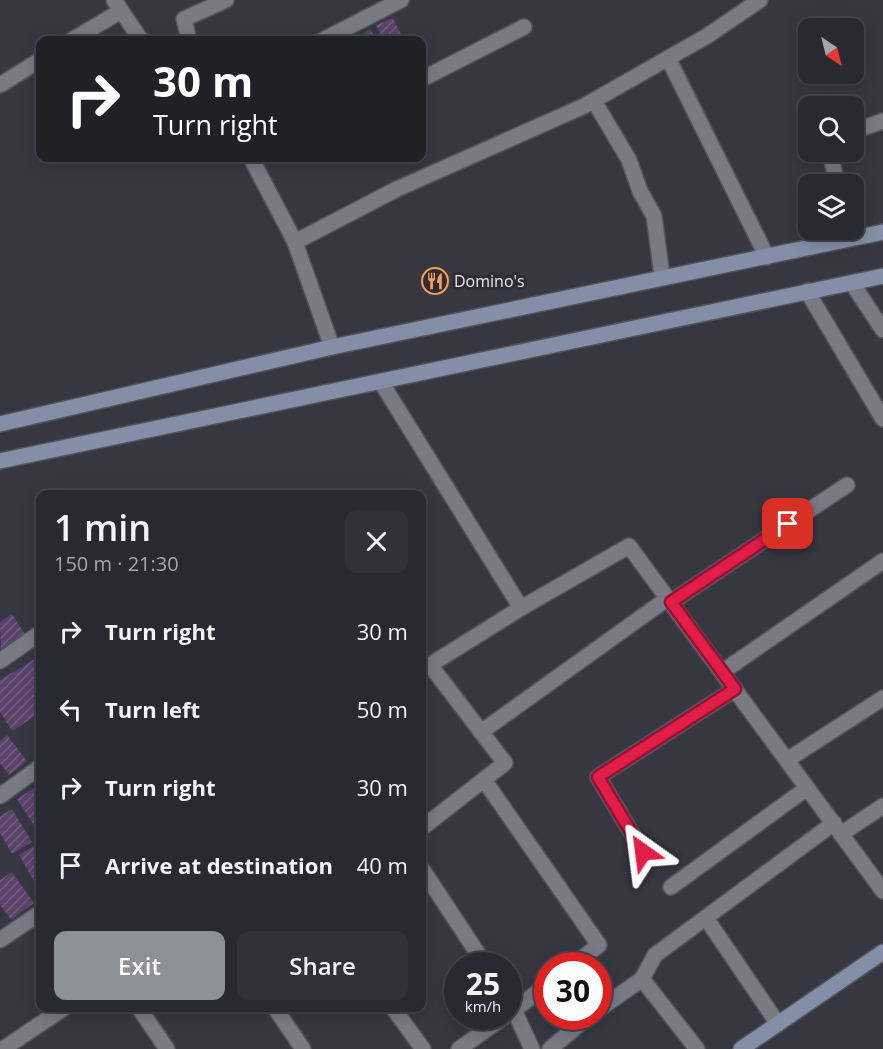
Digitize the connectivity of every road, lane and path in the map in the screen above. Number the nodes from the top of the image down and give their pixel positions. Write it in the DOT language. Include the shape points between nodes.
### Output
graph roads {
  1 [pos="226,0"];
  2 [pos="401,0"];
  3 [pos="760,0"];
  4 [pos="118,5"];
  5 [pos="524,27"];
  6 [pos="77,36"];
  7 [pos="138,36"];
  8 [pos="188,36"];
  9 [pos="331,36"];
  10 [pos="668,58"];
  11 [pos="36,62"];
  12 [pos="426,77"];
  13 [pos="0,85"];
  14 [pos="594,101"];
  15 [pos="883,121"];
  16 [pos="864,128"];
  17 [pos="257,162"];
  18 [pos="883,232"];
  19 [pos="864,233"];
  20 [pos="827,240"];
  21 [pos="295,242"];
  22 [pos="767,257"];
  23 [pos="662,276"];
  24 [pos="883,276"];
  25 [pos="852,283"];
  26 [pos="807,291"];
  27 [pos="883,330"];
  28 [pos="332,347"];
  29 [pos="381,382"];
  30 [pos="883,419"];
  31 [pos="0,424"];
  32 [pos="0,461"];
  33 [pos="847,485"];
  34 [pos="883,561"];
  35 [pos="669,600"];
  36 [pos="521,608"];
  37 [pos="36,636"];
  38 [pos="0,661"];
  39 [pos="426,668"];
  40 [pos="722,672"];
  41 [pos="735,689"];
  42 [pos="883,698"];
  43 [pos="482,732"];
  44 [pos="787,760"];
  45 [pos="36,770"];
  46 [pos="484,780"];
  47 [pos="807,788"];
  48 [pos="0,796"];
  49 [pos="883,806"];
  50 [pos="426,825"];
  51 [pos="838,829"];
  52 [pos="643,852"];
  53 [pos="426,875"];
  54 [pos="671,886"];
  55 [pos="883,891"];
  56 [pos="36,916"];
  57 [pos="706,918"];
  58 [pos="0,940"];
  59 [pos="477,952"];
  60 [pos="589,952"];
  61 [pos="883,952"];
  62 [pos="642,979"];
  63 [pos="612,1000"];
  64 [pos="59,1012"];
  65 [pos="142,1012"];
  66 [pos="278,1012"];
  67 [pos="396,1012"];
  68 [pos="778,1024"];
  69 [pos="483,1030"];
  70 [pos="521,1030"];
  71 [pos="573,1030"];
  72 [pos="23,1043"];
  73 [pos="3,1049"];
  74 [pos="167,1049"];
  75 [pos="303,1049"];
  76 [pos="423,1049"];
  77 [pos="459,1049"];
  78 [pos="532,1049"];
  79 [pos="550,1049"];
  80 [pos="697,1049"];
  81 [pos="741,1049"];
  1 -- 8 [label="street" via="184,19"];
  2 -- 9 [label="street"];
  3 -- 10 [label="street"];
  4 -- 6 [label="street"];
  4 -- 7 [label="street"];
  5 -- 12 [label="street"];
  10 -- 14 [label="street"];
  10 -- 22 [label="street"];
  11 -- 13 [label="street"];
  14 -- 21 [label="street" via="397,189"];
  14 -- 23 [label="street" via="629,160 654,216"];
  15 -- 16 [label="street"];
  17 -- 21 [label="street"];
  18 -- 19 [label="street"];
  20 -- 22 [label="street"];
  21 -- 28 [label="street"];
  22 -- 23 [label="street"];
  23 -- 28 [label="street"];
  24 -- 25 [label="street"];
  25 -- 26 [label="street"];
  25 -- 27 [label="street"];
  26 -- 29 [label="street"];
  26 -- 30 [label="street"];
  28 -- 31 [label="street"];
  29 -- 32 [label="street"];
  29 -- 36 [label="street"];
  33 -- 35 [label="street"];
  34 -- 40 [label="street"];
  35 -- 36 [label="street" via="629,546"];
  35 -- 40 [label="street"];
  35 -- 43 [label="street"];
  36 -- 39 [label="street"];
  37 -- 38 [label="street"];
  39 -- 43 [label="street"];
  40 -- 41 [label="street"];
  41 -- 44 [label="street"];
  41 -- 52 [label="street" via="598,777"];
  42 -- 44 [label="street"];
  43 -- 46 [label="street" via="505,764"];
  44 -- 47 [label="street"];
  45 -- 48 [label="street"];
  46 -- 50 [label="street"];
  46 -- 60 [label="street" via="598,945"];
  47 -- 51 [label="street"];
  47 -- 54 [label="street"];
  49 -- 51 [label="street"];
  51 -- 55 [label="street"];
  51 -- 57 [label="street"];
  53 -- 59 [label="street"];
  56 -- 58 [label="street"];
  57 -- 62 [label="street" via="655,955"];
  57 -- 68 [label="street"];
  61 -- 68 [label="street"];
  62 -- 63 [label="street"];
  62 -- 80 [label="street"];
  64 -- 72 [label="street"];
  65 -- 74 [label="street"];
  66 -- 75 [label="street"];
  67 -- 76 [label="street"];
  68 -- 81 [label="street"];
  69 -- 77 [label="street"];
  70 -- 78 [label="street"];
  71 -- 79 [label="street"];
  72 -- 73 [label="street"];
}
